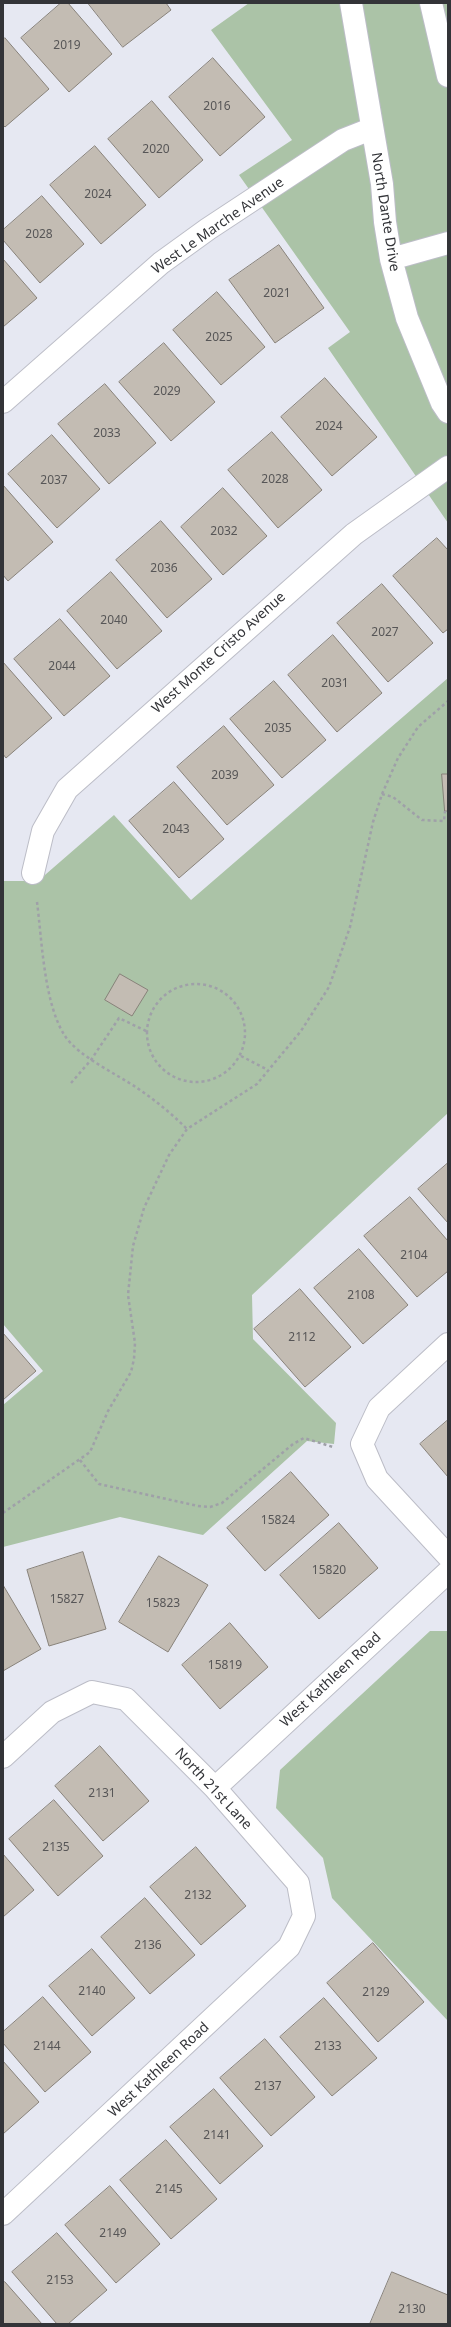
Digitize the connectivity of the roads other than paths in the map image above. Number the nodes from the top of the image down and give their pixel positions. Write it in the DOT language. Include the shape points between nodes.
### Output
graph roads {
  1 [pos="351,3"];
  2 [pos="431,3"];
  3 [pos="448,76"];
  4 [pos="371,129"];
  5 [pos="448,243"];
  6 [pos="391,259"];
  7 [pos="3,402"];
  8 [pos="448,412"];
  9 [pos="448,467"];
  10 [pos="33,873"];
  11 [pos="448,1344"];
  12 [pos="448,1556"];
  13 [pos="448,1572"];
  14 [pos="3,1757"];
  15 [pos="215,1788"];
  16 [pos="304,1916"];
  17 [pos="3,2214"];
  1 -- 4 [label="street, North Dante Drive"];
  2 -- 3 [label="street"];
  4 -- 6 [label="street, North Dante Drive" via="382,184 384,222"];
  4 -- 7 [label="street, West Le Marche Avenue" via="343,140 161,263"];
  5 -- 6 [label="street"];
  6 -- 8 [label="street, North Dante Drive" via="407,318"];
  9 -- 10 [label="street, West Monte Cristo Avenue" via="354,534 67,788 43,831"];
  11 -- 12 [label="street" via="379,1408 362,1444 377,1479"];
  13 -- 15 [label="street, West Kathleen Road"];
  14 -- 15 [label="street, North 21st Lane" via="52,1712 92,1692 126,1699"];
  15 -- 16 [label="street, North 21st Lane" via="298,1883"];
  16 -- 17 [label="street, West Kathleen Road" via="289,1947"];
}
